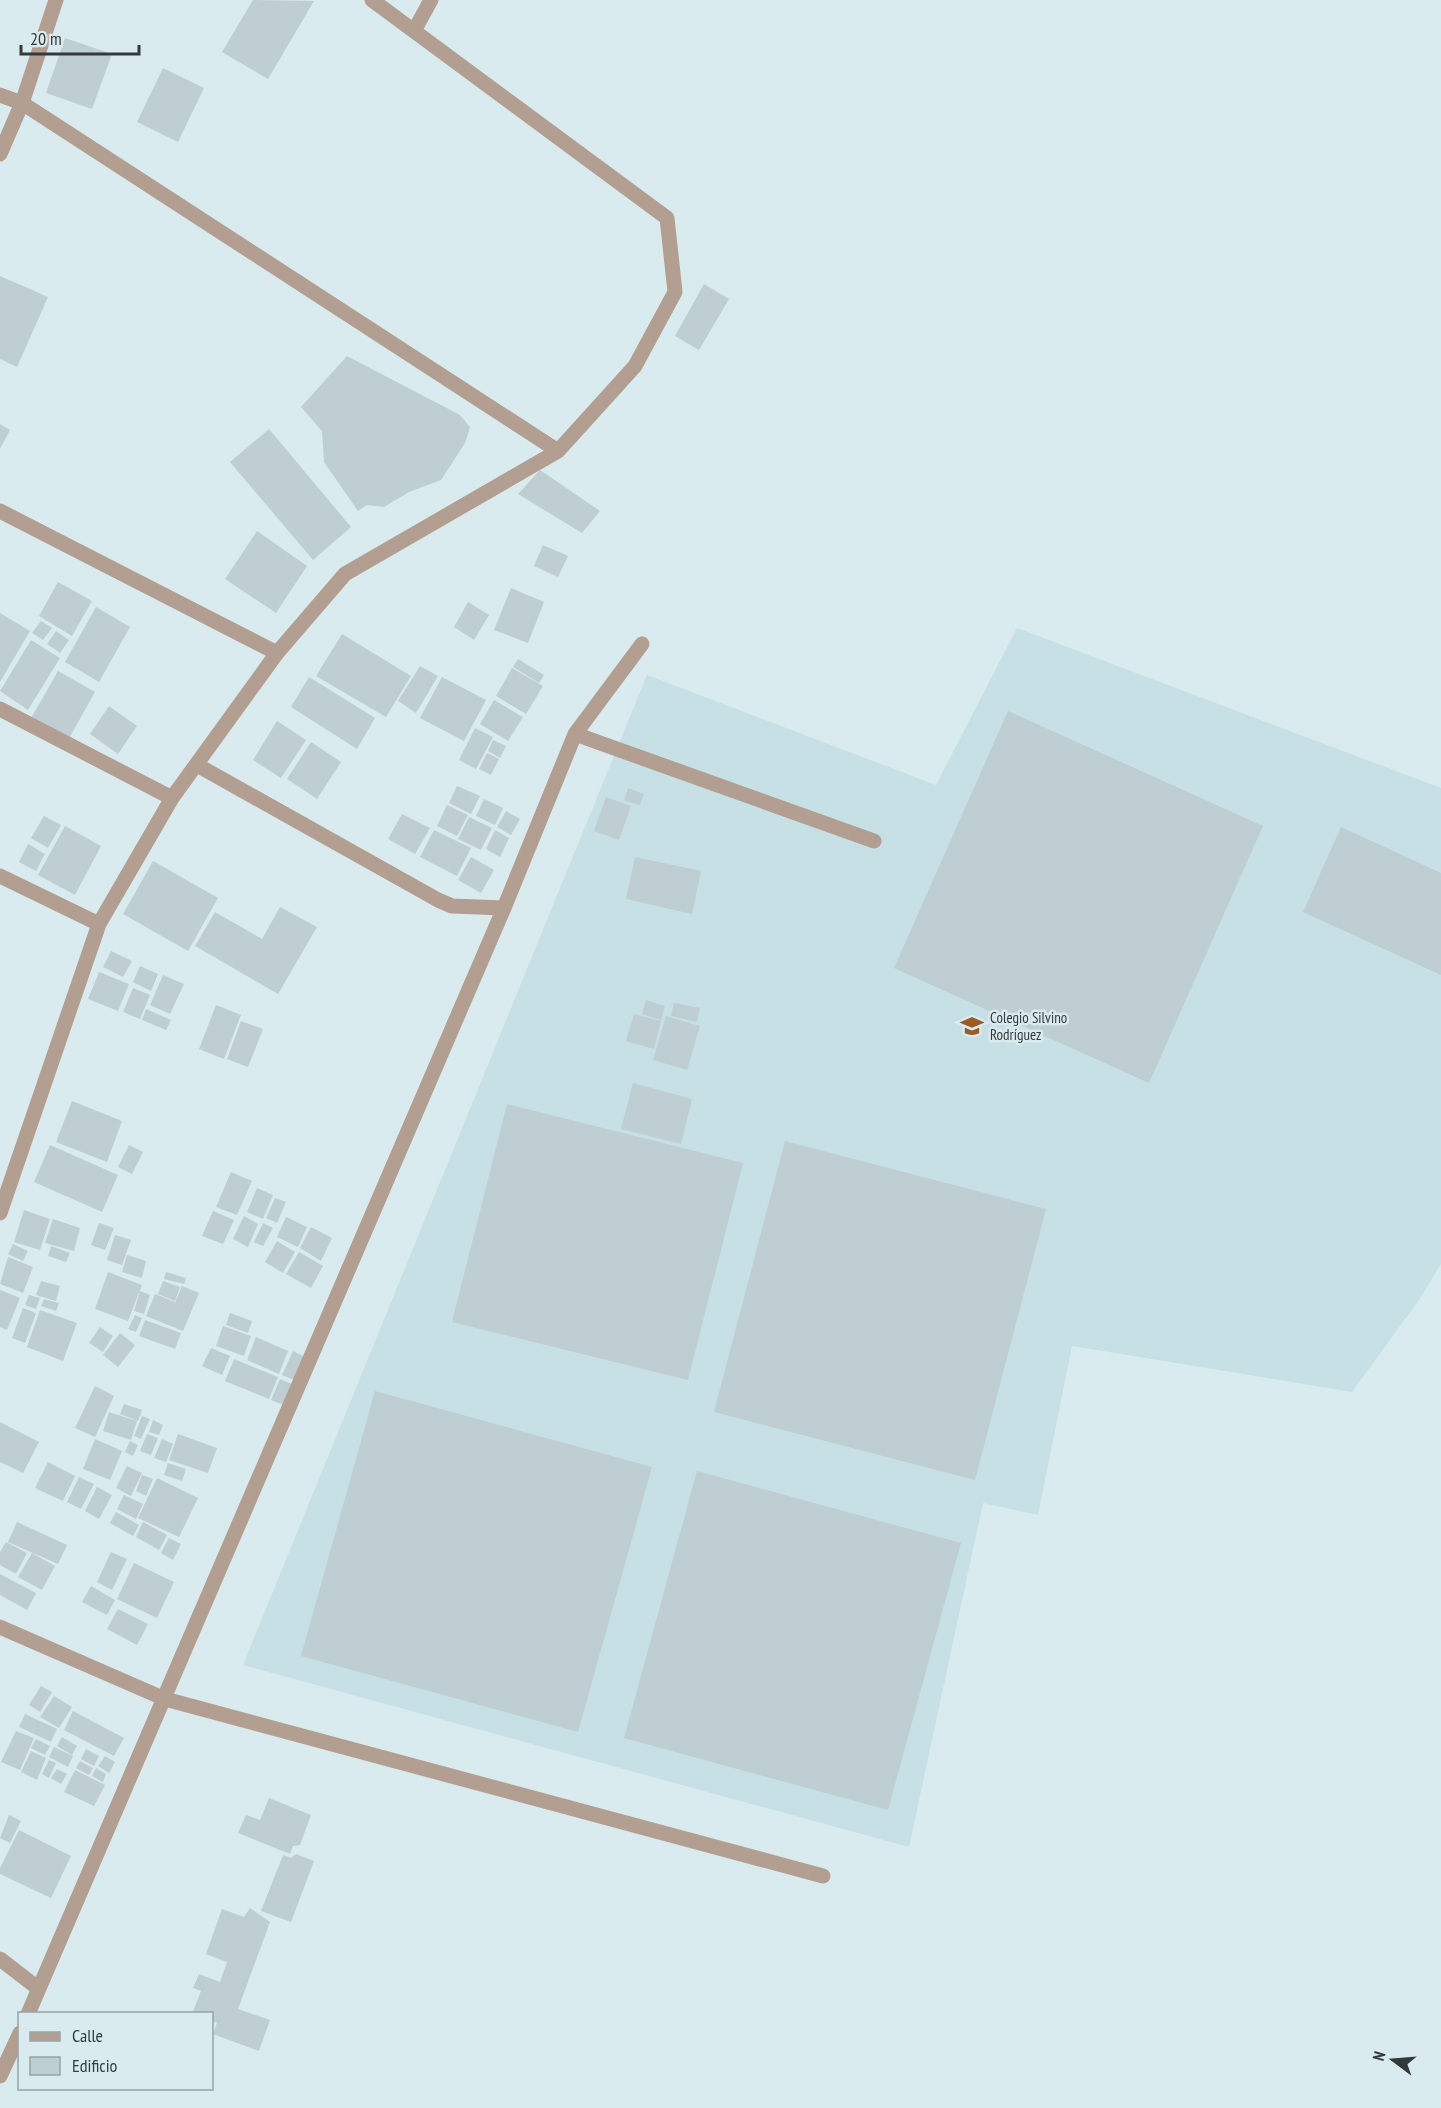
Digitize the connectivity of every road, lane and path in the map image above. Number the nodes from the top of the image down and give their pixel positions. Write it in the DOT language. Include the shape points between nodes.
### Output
graph roads {
  1 [pos="56,0"];
  2 [pos="372,0"];
  3 [pos="431,0"];
  4 [pos="414,31"];
  5 [pos="0,95"];
  6 [pos="22,103"];
  7 [pos="0,154"];
  8 [pos="558,451"];
  9 [pos="0,511"];
  10 [pos="642,644"];
  11 [pos="277,653"];
  12 [pos="0,709"];
  13 [pos="575,734"];
  14 [pos="197,765"];
  15 [pos="172,798"];
  16 [pos="873,841"];
  17 [pos="0,876"];
  18 [pos="504,908"];
  19 [pos="99,924"];
  20 [pos="0,1214"];
  21 [pos="0,1627"];
  22 [pos="165,1699"];
  23 [pos="823,1876"];
  24 [pos="0,1959"];
  25 [pos="39,1989"];
  26 [pos="28,2012"];
  27 [pos="18,2037"];
  28 [pos="0,2076"];
  1 -- 6 [label="street"];
  2 -- 4 [label="street"];
  3 -- 4 [label="street"];
  4 -- 8 [label="street" via="667,218 675,292 635,366"];
  5 -- 6 [label="street"];
  6 -- 7 [label="street"];
  6 -- 8 [label="street"];
  8 -- 11 [label="street" via="345,574"];
  9 -- 11 [label="street"];
  10 -- 13 [label="street"];
  11 -- 14 [label="street"];
  12 -- 15 [label="street"];
  13 -- 16 [label="street"];
  13 -- 18 [label="street"];
  14 -- 15 [label="street"];
  14 -- 18 [label="street" via="438,900 460,907"];
  15 -- 19 [label="street"];
  17 -- 19 [label="street"];
  18 -- 22 [label="street"];
  19 -- 20 [label="street"];
  21 -- 22 [label="street"];
  22 -- 23 [label="street"];
  22 -- 25 [label="street"];
  24 -- 25 [label="street"];
  25 -- 26 [label="street"];
  27 -- 28 [label="street"];
}
